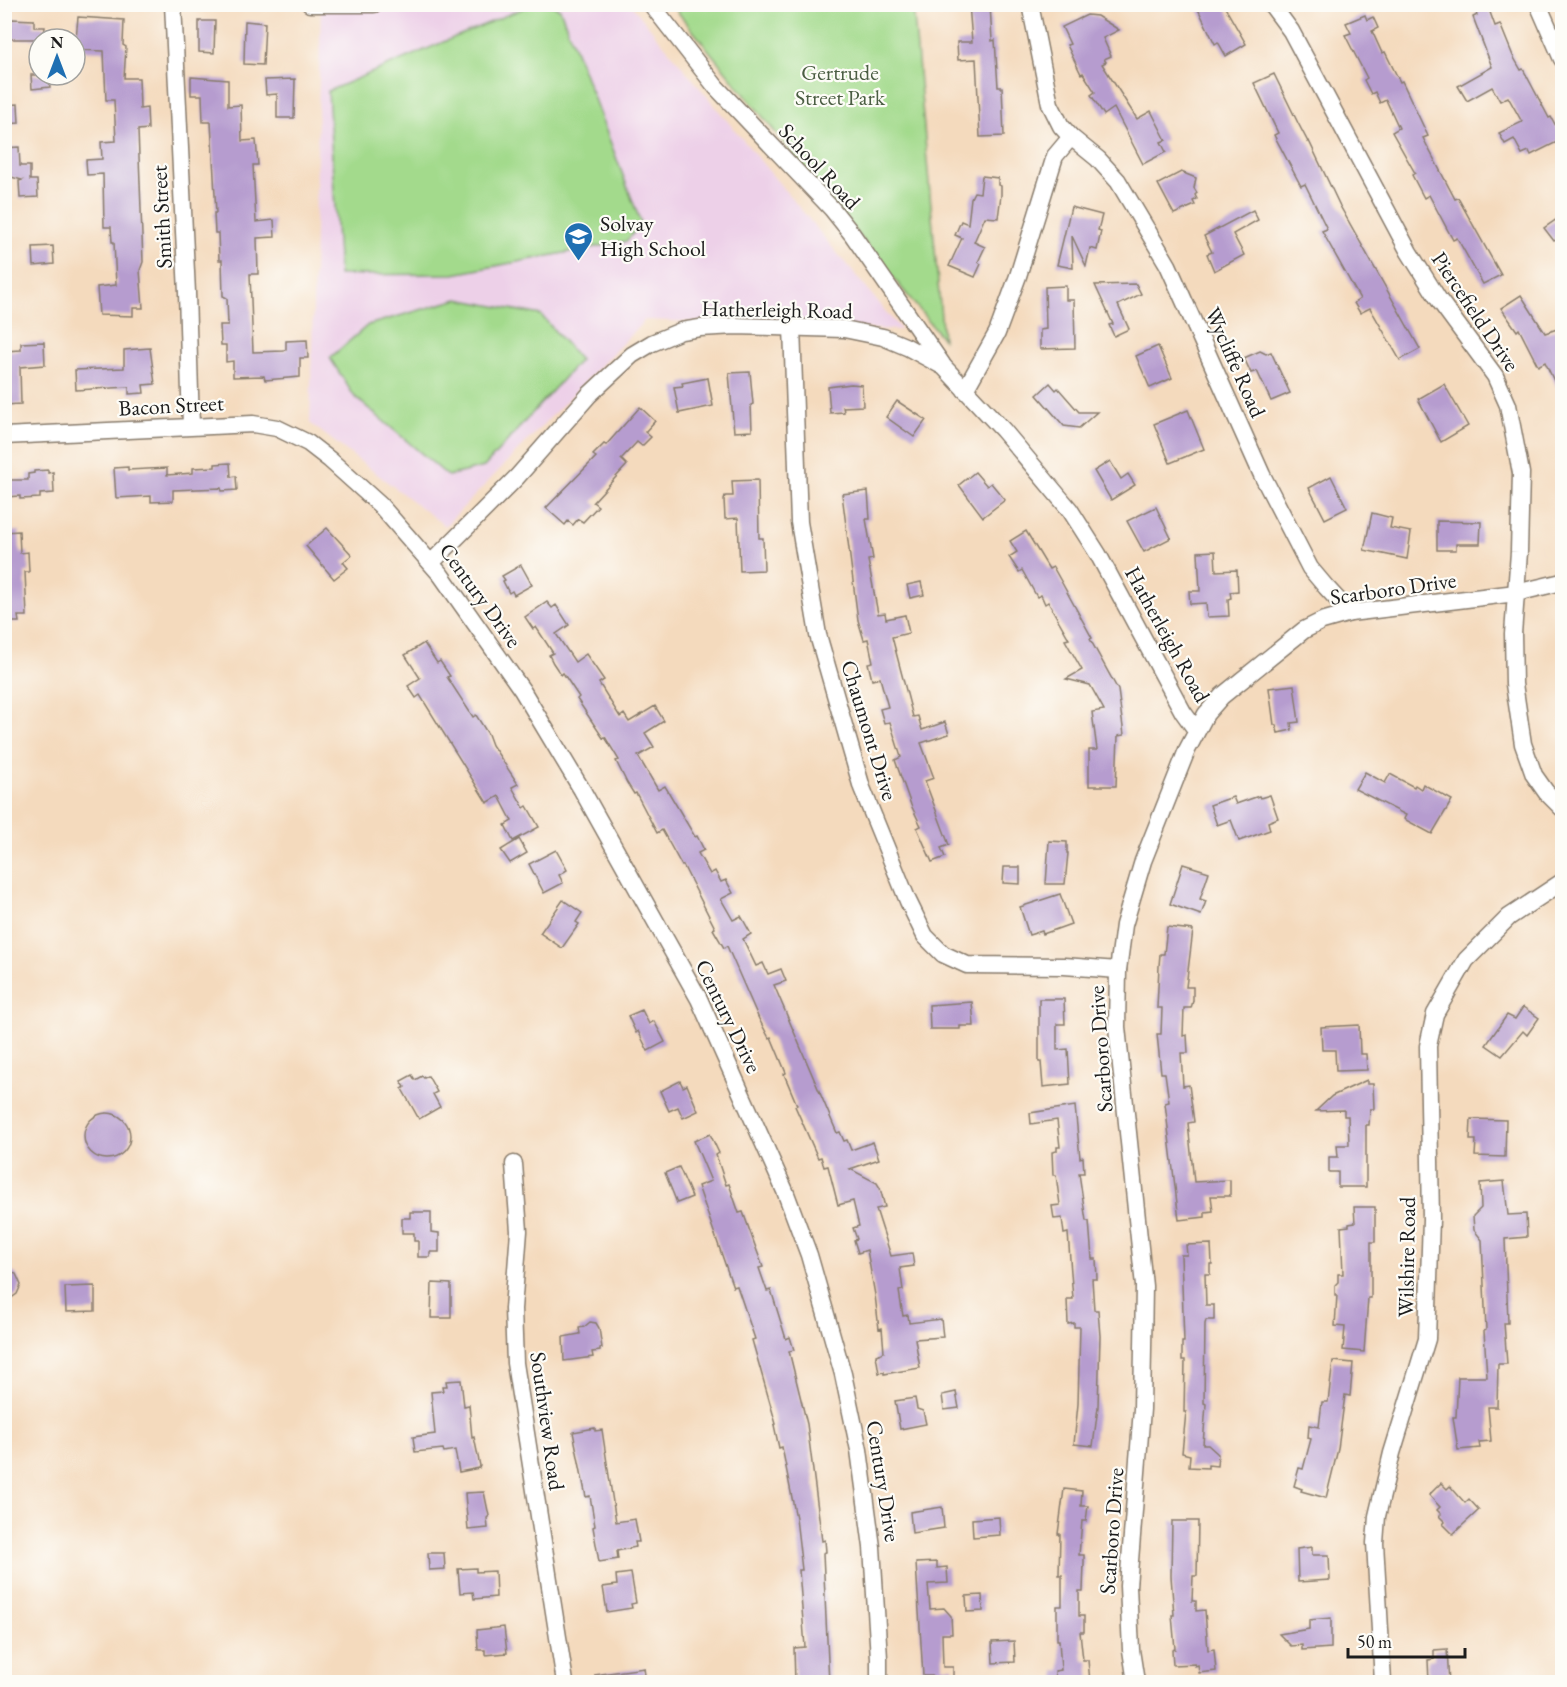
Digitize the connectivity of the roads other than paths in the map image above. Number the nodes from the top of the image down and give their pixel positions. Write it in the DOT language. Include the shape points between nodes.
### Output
graph roads {
  1 [pos="173,4"];
  2 [pos="310,4"];
  3 [pos="374,4"];
  4 [pos="651,4"];
  5 [pos="1030,4"];
  6 [pos="1271,4"];
  7 [pos="1538,4"];
  8 [pos="1563,59"];
  9 [pos="1071,137"];
  10 [pos="792,327"];
  11 [pos="944,367"];
  12 [pos="965,390"];
  13 [pos="191,426"];
  14 [pos="4,436"];
  15 [pos="330,460"];
  16 [pos="431,563"];
  17 [pos="1563,582"];
  18 [pos="1516,593"];
  19 [pos="1350,613"];
  20 [pos="1197,730"];
  21 [pos="1563,808"];
  22 [pos="1563,882"];
  23 [pos="1118,970"];
  24 [pos="514,1164"];
  25 [pos="566,1683"];
  26 [pos="879,1683"];
  27 [pos="1136,1683"];
  28 [pos="1383,1683"];
  1 -- 13 [label="street, Smith Street"];
  2 -- 3 [label="street"];
  4 -- 11 [label="street, School Road" via="716,87 845,226"];
  5 -- 9 [label="street, Wycliffe Road" via="1050,104"];
  6 -- 18 [label="street, Piercefield Drive" via="1297,40 1409,252 1495,375 1508,405 1521,473"];
  7 -- 8 [label="street"];
  9 -- 12 [label="street" via="1055,156 997,333"];
  9 -- 19 [label="street, Wycliffe Road" via="1118,181 1162,255 1262,476 1310,568"];
  10 -- 11 [label="street, Hatherleigh Road" via="844,329 883,337"];
  10 -- 16 [label="street, Hatherleigh Road" via="690,330 652,343 632,355 589,394 517,477"];
  10 -- 23 [label="street, Chaumont Drive" via="799,522 818,636 862,788 925,936 943,954 967,965"];
  11 -- 12 [label="street, Hatherleigh Road"];
  12 -- 20 [label="street, Hatherleigh Road" via="1070,510 1183,712"];
  13 -- 14 [label="street, Bacon Street"];
  13 -- 15 [label="street, Bacon Street" via="253,424 277,428 308,443"];
  15 -- 16 [label="street, Century Drive" via="380,505"];
  16 -- 26 [label="street, Century Drive" via="522,690 640,891 699,999 785,1191 809,1255 834,1342 859,1450 872,1547"];
  17 -- 18 [label="street, Scarboro Drive"];
  18 -- 19 [label="street, Scarboro Drive"];
  18 -- 21 [label="street, Piercefield Drive" via="1514,684 1523,744 1534,775"];
  19 -- 20 [label="street, Scarboro Drive" via="1304,630 1222,696"];
  20 -- 23 [label="street, Scarboro Drive" via="1143,861 1124,926"];
  22 -- 28 [label="street, Wilshire Road" via="1509,917 1466,960 1435,1014 1428,1046 1431,1219 1427,1339 1377,1516"];
  23 -- 27 [label="street, Scarboro Drive" via="1117,1027 1144,1286 1142,1409 1128,1586"];
  24 -- 25 [label="street, Southview Road" via="519,1231 513,1309 515,1363"];
}
